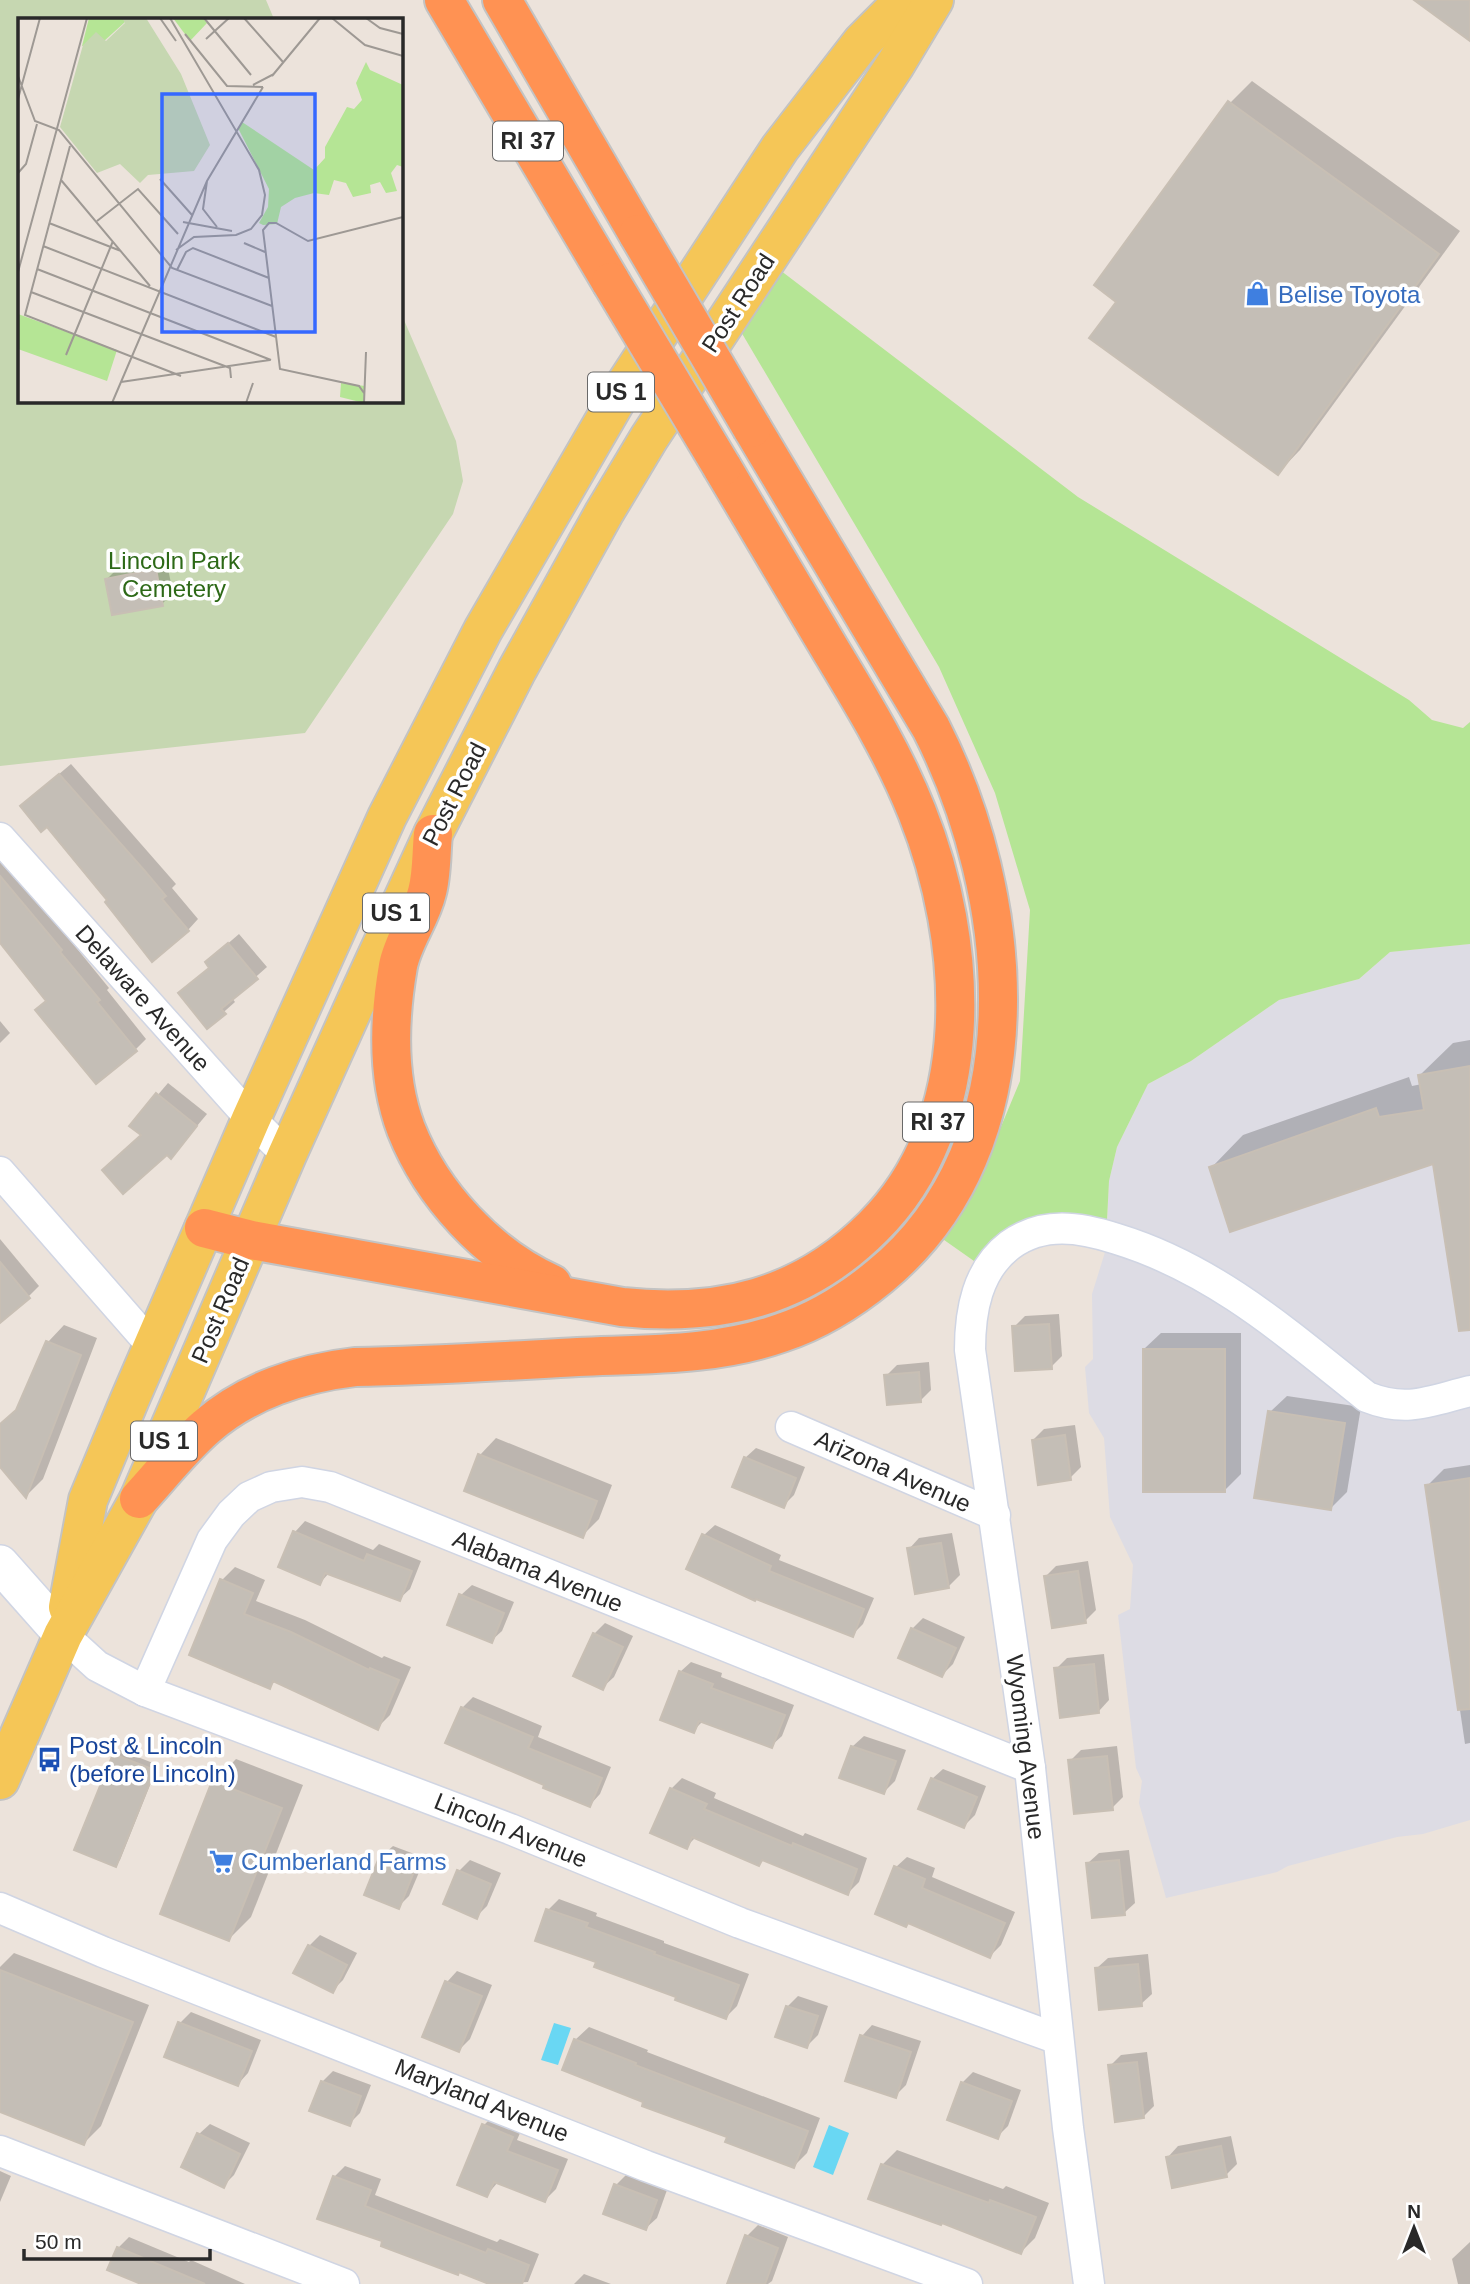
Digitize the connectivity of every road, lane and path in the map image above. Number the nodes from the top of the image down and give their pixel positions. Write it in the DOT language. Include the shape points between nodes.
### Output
graph roads {
  1 [pos="444,0"];
  2 [pos="502,0"];
  3 [pos="904,0"];
  4 [pos="934,0"];
  5 [pos="433,834"];
  6 [pos="0,838"];
  7 [pos="251,1119"];
  8 [pos="287,1155"];
  9 [pos="0,1172"];
  10 [pos="204,1228"];
  11 [pos="251,1240"];
  12 [pos="597,1301"];
  13 [pos="153,1348"];
  14 [pos="1470,1391"];
  15 [pos="791,1427"];
  16 [pos="139,1499"];
  17 [pos="995,1515"];
  18 [pos="0,1564"];
  19 [pos="63,1635"];
  20 [pos="145,1691"];
  21 [pos="1030,1768"];
  22 [pos="0,1780"];
  23 [pos="0,1909"];
  24 [pos="1058,2039"];
  25 [pos="0,2151"];
  26 [pos="344,2284"];
  27 [pos="967,2284"];
  28 [pos="1089,2284"];
  1 -- 12 [label="highway, RI 37, bridge" via="886,744 924,829 948,922 955,1015 941,1115 923,1160 872,1228 822,1269 752,1299 699,1310 646,1310"];
  2 -- 16 [label="highway, bridge" via="931,728 949,766 978,851 995,942 995,1052 982,1120 948,1198 915,1243 876,1280 818,1317 738,1345 681,1352 355,1367 311,1374 267,1390 216,1419"];
  3 -- 7 [label="main road, Post Road / US 1" via="862,42 780,148 618,397 483,630 387,817"];
  4 -- 5 [label="main road, Post Road / US 1" via="649,438 517,670"];
  5 -- 8 [label="main road, Post Road / US 1"];
  5 -- 12 [label="highway" via="427,893 399,963 392,1017 394,1071 406,1127 452,1205 493,1247 544,1280"];
  6 -- 7 [label="street, Delaware Avenue"];
  7 -- 8 [label="street, Delaware Avenue"];
  7 -- 10 [label="main road, Post Road / US 1"];
  8 -- 11 [label="main road, Post Road / US 1"];
  9 -- 13 [label="street"];
  10 -- 11 [label="highway"];
  10 -- 13 [label="main road, Post Road / US 1"];
  11 -- 12 [label="highway"];
  11 -- 16 [label="main road, Post Road / US 1"];
  13 -- 19 [label="main road, Post Road / US 1" via="88,1500"];
  14 -- 17 [label="street, Wyoming Avenue" via="1408,1407 1386,1405 1367,1397 1258,1311 1196,1271 1100,1233 1046,1228 1029,1233 1000,1253 988,1268 973,1308 970,1350"];
  15 -- 17 [label="street, Arizona Avenue"];
  16 -- 19 [label="main road, Post Road / US 1"];
  17 -- 21 [label="street, Wyoming Avenue"];
  18 -- 19 [label="street, Lincoln Avenue"];
  19 -- 20 [label="street, Lincoln Avenue" via="97,1666"];
  19 -- 22 [label="main road, Post Road / US 1"];
  20 -- 21 [label="street, Alabama Avenue" via="212,1540 230,1514 249,1497 271,1487 302,1482 343,1493"];
  20 -- 24 [label="street, Lincoln Avenue" via="510,1829 740,1923"];
  21 -- 24 [label="street, Wyoming Avenue"];
  23 -- 27 [label="street, Maryland Avenue" via="646,2166"];
  24 -- 28 [label="street, Wyoming Avenue"];
  25 -- 26 [label="street"];
}
